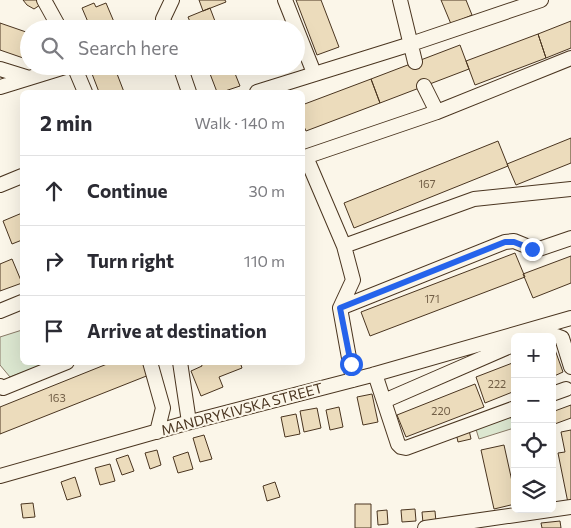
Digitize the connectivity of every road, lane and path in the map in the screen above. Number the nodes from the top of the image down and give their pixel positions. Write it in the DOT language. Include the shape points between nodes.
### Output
graph roads {
  1 [pos="44,0"];
  2 [pos="172,0"];
  3 [pos="285,0"];
  4 [pos="400,0"];
  5 [pos="541,0"];
  6 [pos="55,20"];
  7 [pos="164,20"];
  8 [pos="293,20"];
  9 [pos="411,44"];
  10 [pos="305,50"];
  11 [pos="571,58"];
  12 [pos="415,62"];
  13 [pos="0,69"];
  14 [pos="314,73"];
  15 [pos="39,75"];
  16 [pos="78,75"];
  17 [pos="183,75"];
  18 [pos="29,78"];
  19 [pos="424,86"];
  20 [pos="0,88"];
  21 [pos="84,90"];
  22 [pos="188,90"];
  23 [pos="263,90"];
  24 [pos="437,112"];
  25 [pos="305,158"];
  26 [pos="305,160"];
  27 [pos="20,177"];
  28 [pos="0,186"];
  29 [pos="571,189"];
  30 [pos="571,238"];
  31 [pos="344,246"];
  32 [pos="20,303"];
  33 [pos="340,308"];
  34 [pos="0,311"];
  35 [pos="571,318"];
  36 [pos="556,336"];
  37 [pos="511,346"];
  38 [pos="60,365"];
  39 [pos="151,365"];
  40 [pos="180,365"];
  41 [pos="571,367"];
  42 [pos="375,374"];
  43 [pos="353,380"];
  44 [pos="0,386"];
  45 [pos="566,389"];
  46 [pos="556,393"];
  47 [pos="384,401"];
  48 [pos="511,409"];
  49 [pos="189,422"];
  50 [pos="157,432"];
  51 [pos="0,476"];
  52 [pos="571,507"];
  53 [pos="425,528"];
  1 -- 6 [label="street"];
  2 -- 7 [label="street"];
  3 -- 8 [label="street"];
  4 -- 9 [label="street"];
  5 -- 9 [label="street"];
  9 -- 12 [label="street"];
  9 -- 14 [label="street"];
  10 -- 14 [label="street"];
  11 -- 24 [label="street"];
  13 -- 18 [label="street"];
  14 -- 23 [label="street"];
  15 -- 18 [label="street"];
  16 -- 21 [label="street"];
  17 -- 22 [label="street"];
  18 -- 20 [label="street"];
  19 -- 24 [label="street"];
  24 -- 25 [label="street"];
  26 -- 31 [label="street"];
  27 -- 28 [label="street"];
  29 -- 31 [label="street" via="474,199"];
  30 -- 33 [label="street" via="536,250 505,242"];
  31 -- 33 [label="street" via="353,280"];
  32 -- 34 [label="street"];
  33 -- 43 [label="street"];
  35 -- 42 [label="street, MANDRYKIVSKA STREET"];
  36 -- 41 [label="street" via="562,338"];
  37 -- 47 [label="street"];
  38 -- 44 [label="street" via="3,388"];
  39 -- 50 [label="street" via="162,408"];
  40 -- 49 [label="street"];
  42 -- 43 [label="street, MANDRYKIVSKA STREET"];
  42 -- 47 [label="street"];
  43 -- 49 [label="street, MANDRYKIVSKA STREET"];
  45 -- 46 [label="street"];
  47 -- 48 [label="street" via="401,448"];
  49 -- 50 [label="street, MANDRYKIVSKA STREET"];
  50 -- 51 [label="street, MANDRYKIVSKA STREET"];
  52 -- 53 [label="street"];
}
